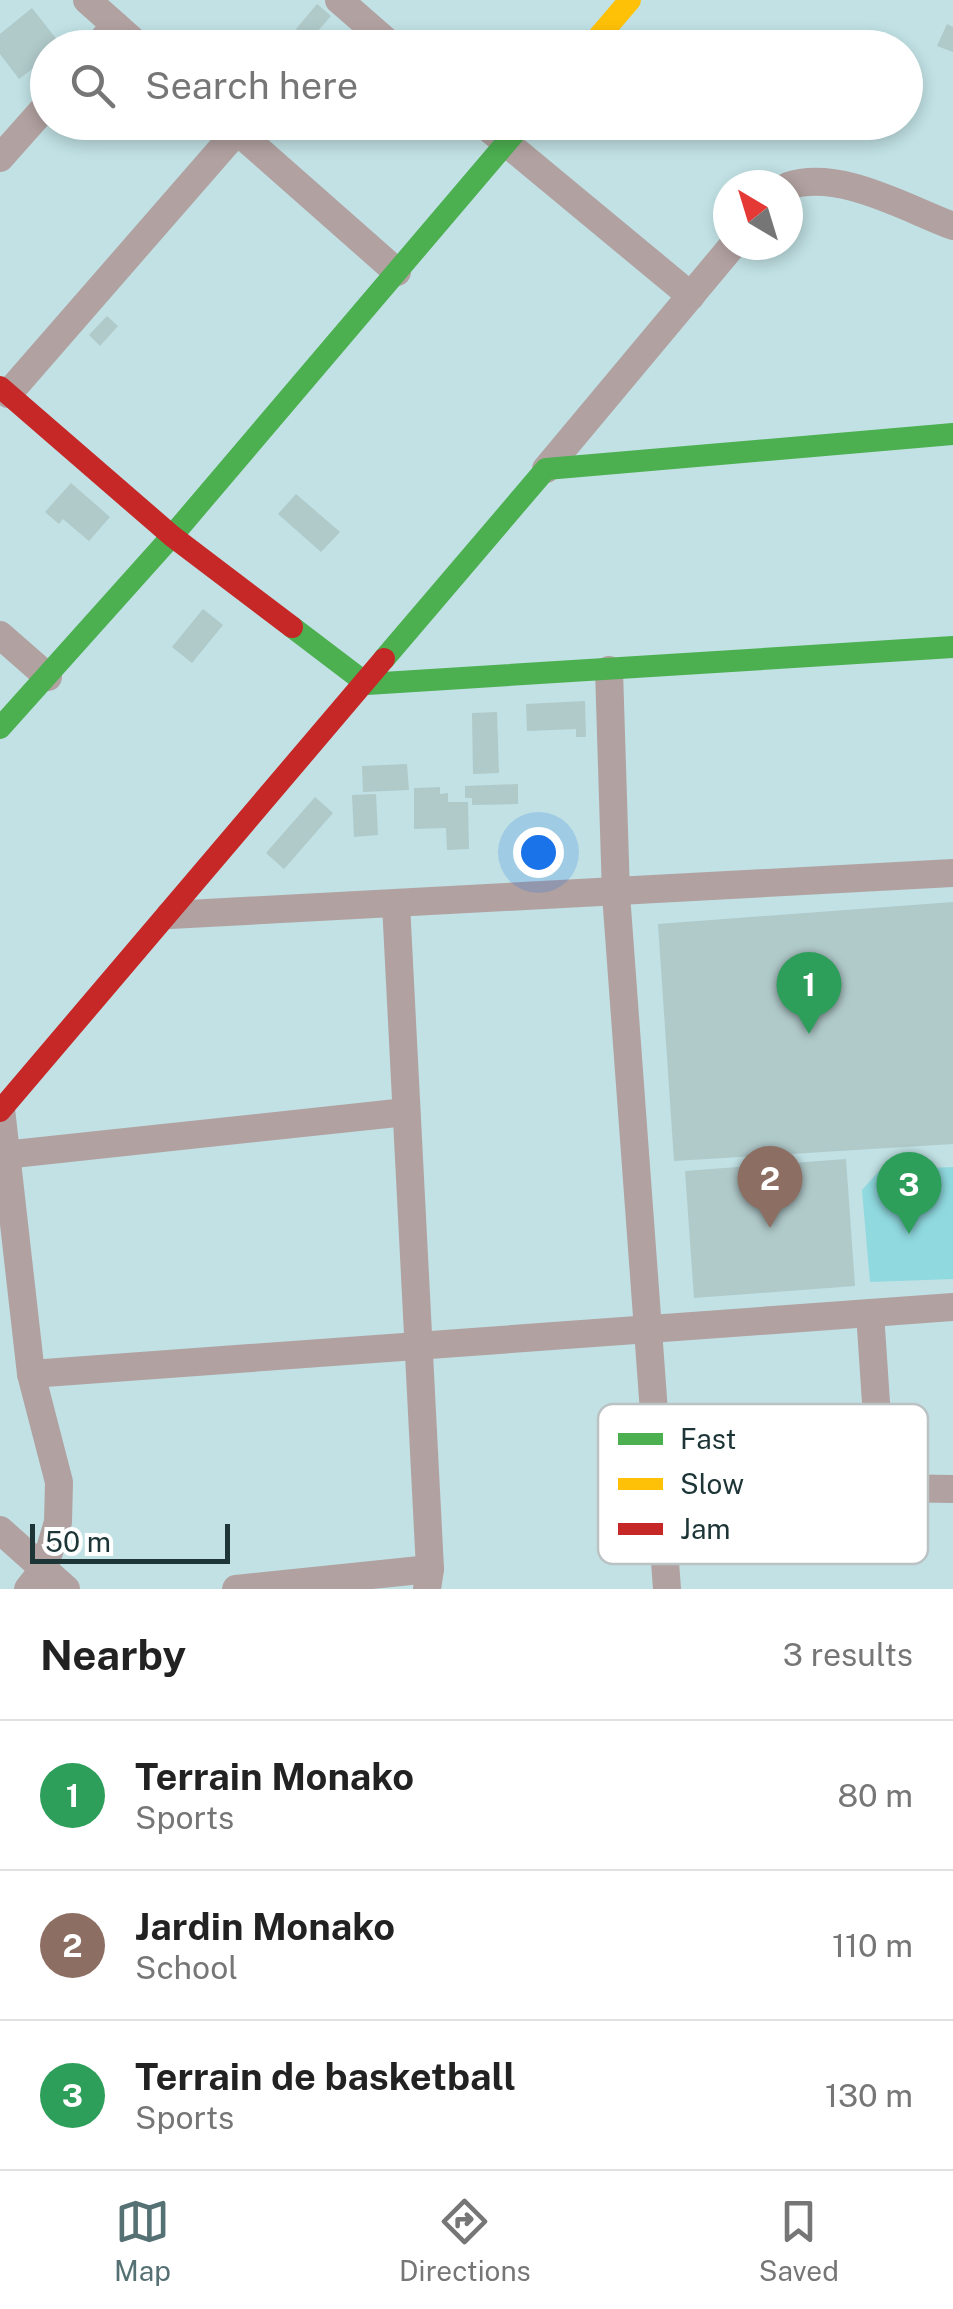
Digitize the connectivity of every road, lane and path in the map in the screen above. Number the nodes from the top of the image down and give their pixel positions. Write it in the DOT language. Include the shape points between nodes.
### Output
graph roads {
  1 [pos="87,0"];
  2 [pos="630,0"];
  3 [pos="348,3"];
  4 [pos="116,25"];
  5 [pos="112,30"];
  6 [pos="121,30"];
  7 [pos="376,30"];
  8 [pos="604,30"];
  9 [pos="30,124"];
  10 [pos="221,140"];
  11 [pos="247,140"];
  12 [pos="509,140"];
  13 [pos="523,140"];
  14 [pos="1,156"];
  15 [pos="803,182"];
  16 [pos="953,226"];
  17 [pos="721,260"];
  18 [pos="398,272"];
  19 [pos="691,296"];
  20 [pos="4,391"];
  21 [pos="953,434"];
  22 [pos="546,469"];
  23 [pos="172,536"];
  24 [pos="0,635"];
  25 [pos="953,647"];
  26 [pos="609,670"];
  27 [pos="48,676"];
  28 [pos="367,684"];
  29 [pos="0,728"];
  30 [pos="953,872"];
  31 [pos="616,894"];
  32 [pos="396,904"];
  33 [pos="170,916"];
  34 [pos="0,1109"];
  35 [pos="406,1112"];
  36 [pos="4,1155"];
  37 [pos="953,1308"];
  38 [pos="870,1313"];
  39 [pos="652,1328"];
  40 [pos="418,1346"];
  41 [pos="31,1374"];
  42 [pos="656,1404"];
  43 [pos="876,1404"];
  44 [pos="953,1489"];
  45 [pos="928,1490"];
  46 [pos="0,1530"];
  47 [pos="666,1564"];
  48 [pos="36,1579"];
  49 [pos="428,1579"];
  50 [pos="66,1589"];
  51 [pos="236,1589"];
  52 [pos="667,1589"];
  1 -- 4 [label="street"];
  2 -- 8 [label="street"];
  3 -- 7 [label="street"];
  4 -- 5 [label="street"];
  4 -- 6 [label="street"];
  9 -- 14 [label="street"];
  10 -- 20 [label="street"];
  11 -- 18 [label="street"];
  12 -- 18 [label="street"];
  13 -- 19 [label="street"];
  15 -- 16 [label="street" via="833,182"];
  17 -- 19 [label="street"];
  18 -- 23 [label="street"];
  19 -- 22 [label="street"];
  20 -- 23 [label="street"];
  21 -- 22 [label="street"];
  22 -- 28 [label="street"];
  23 -- 27 [label="street"];
  23 -- 28 [label="street"];
  24 -- 27 [label="street"];
  25 -- 26 [label="street"];
  26 -- 28 [label="street"];
  26 -- 31 [label="street"];
  27 -- 29 [label="street"];
  28 -- 33 [label="street"];
  30 -- 31 [label="street"];
  31 -- 32 [label="street"];
  31 -- 39 [label="street"];
  32 -- 33 [label="street"];
  32 -- 35 [label="street"];
  33 -- 34 [label="street"];
  34 -- 36 [label="street"];
  35 -- 36 [label="street"];
  35 -- 40 [label="street"];
  36 -- 41 [label="street"];
  37 -- 38 [label="street"];
  38 -- 39 [label="street"];
  38 -- 43 [label="street"];
  39 -- 40 [label="street"];
  39 -- 42 [label="street"];
  40 -- 41 [label="street"];
  40 -- 49 [label="street"];
  41 -- 48 [label="street" via="59,1482 58,1522"];
  44 -- 45 [label="street"];
  46 -- 48 [label="street"];
  47 -- 52 [label="street"];
  48 -- 50 [label="street"];
  49 -- 51 [label="street"];
}
